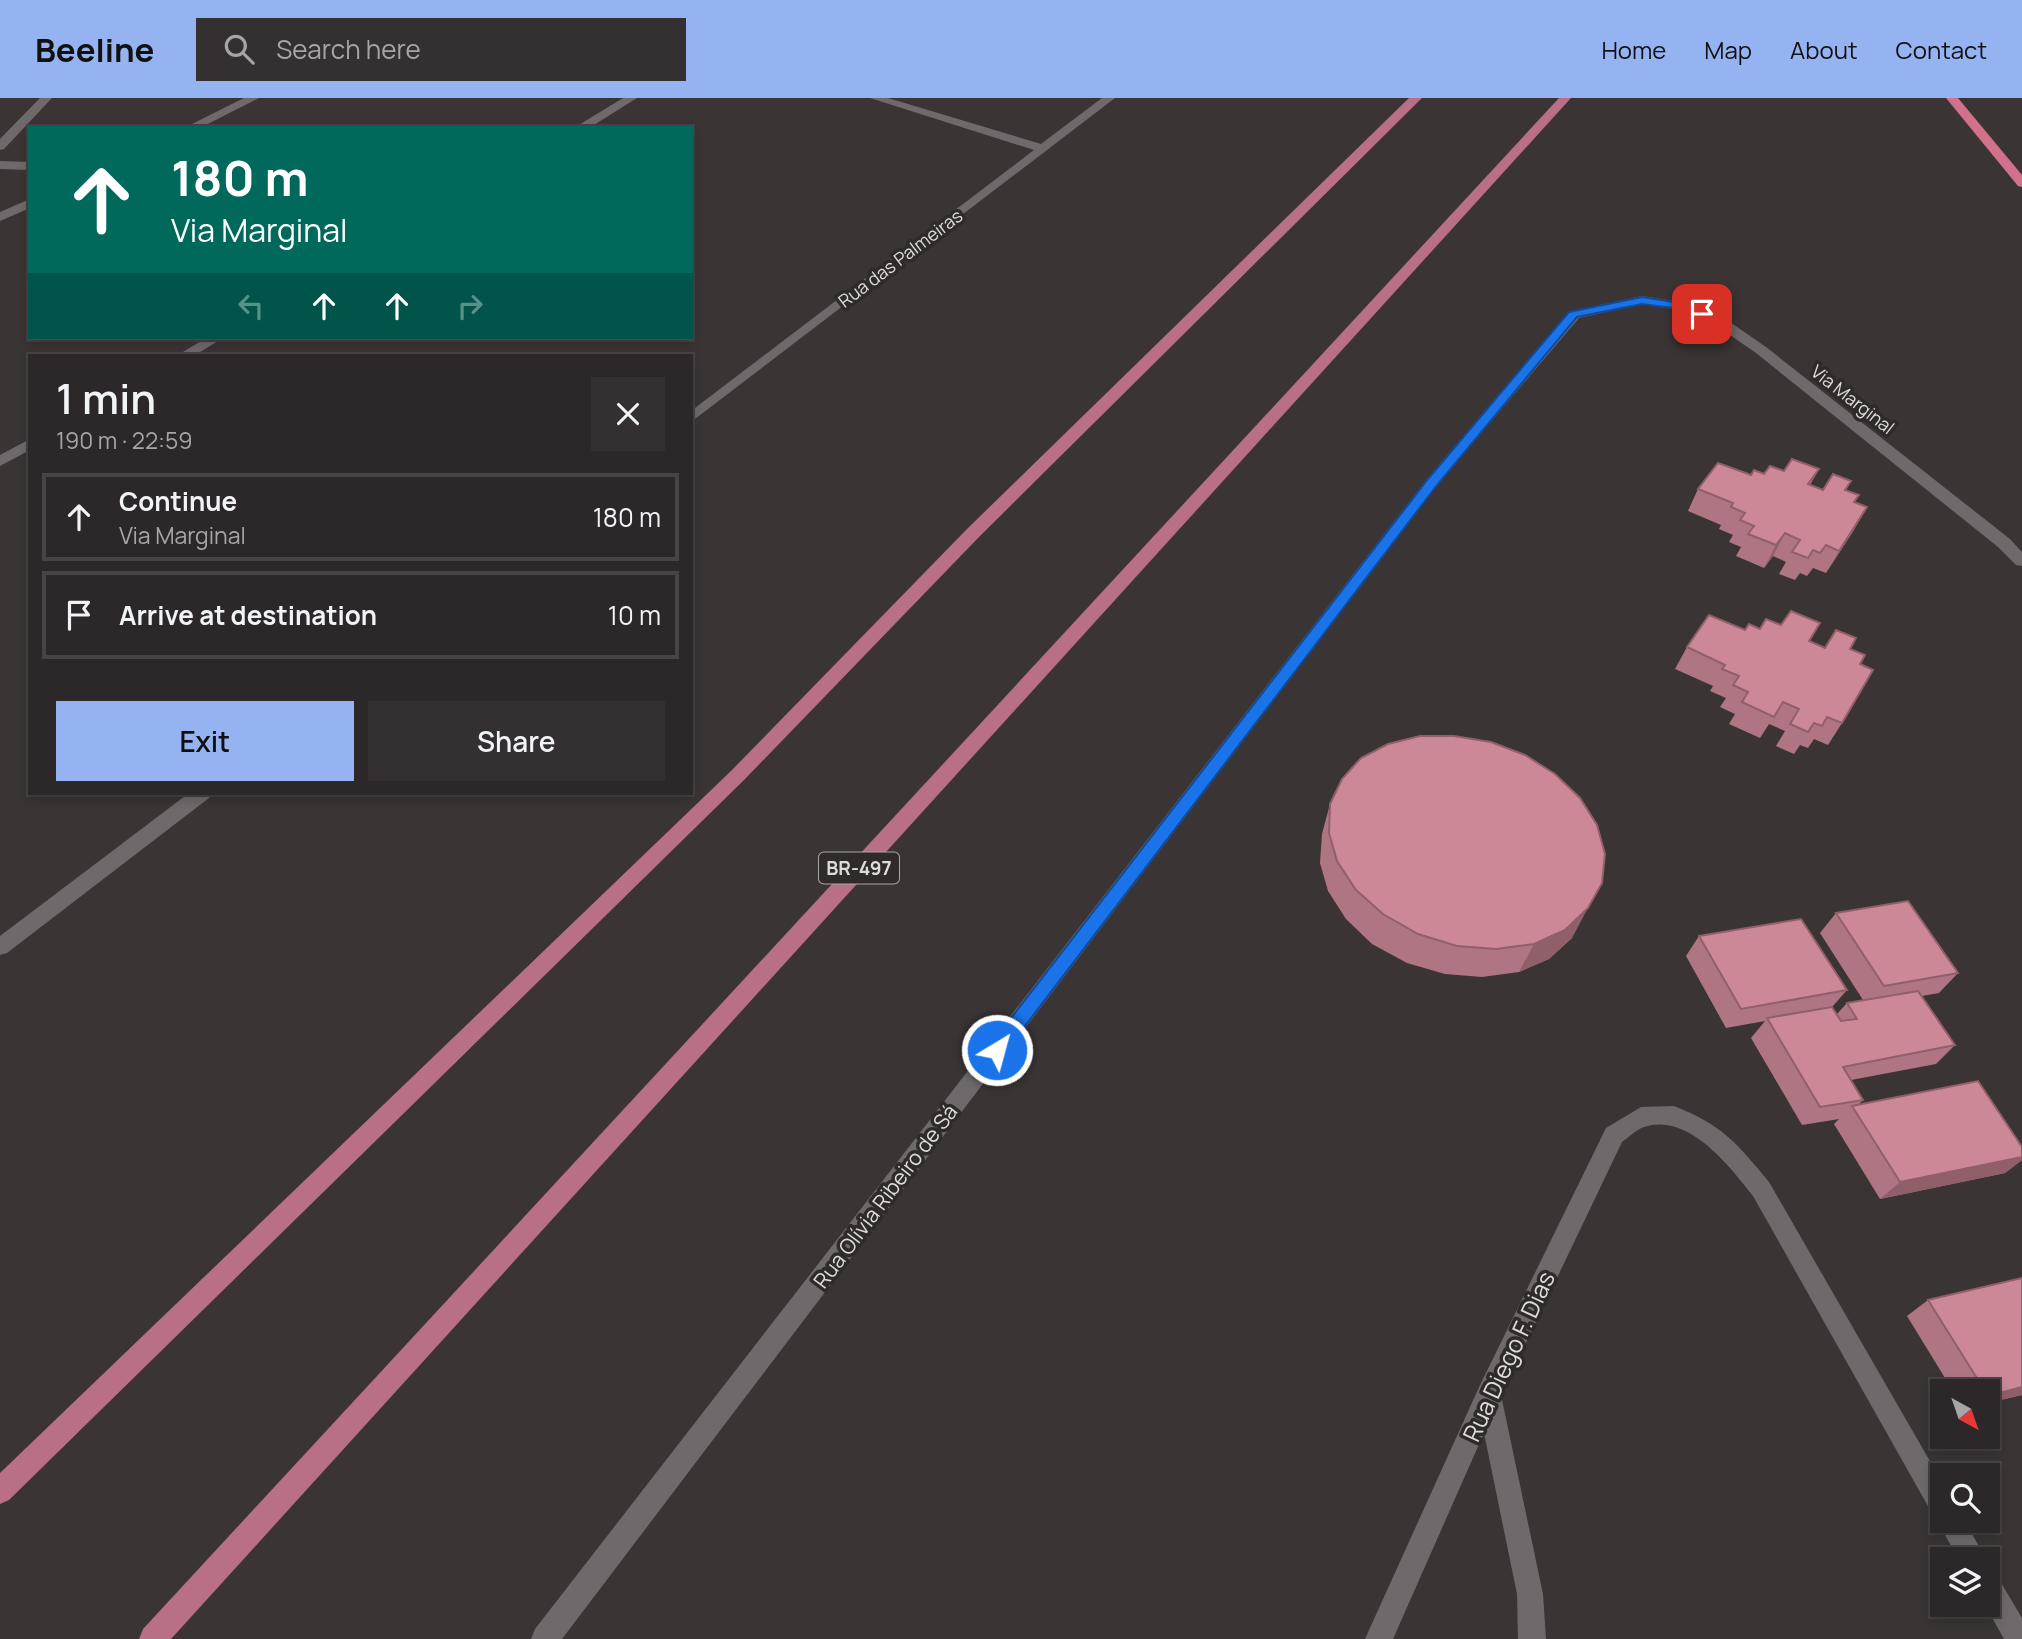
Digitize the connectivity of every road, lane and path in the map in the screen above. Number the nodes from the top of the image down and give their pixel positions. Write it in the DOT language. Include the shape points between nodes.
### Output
graph roads {
  1 [pos="46,98"];
  2 [pos="253,98"];
  3 [pos="631,98"];
  4 [pos="876,98"];
  5 [pos="1109,98"];
  6 [pos="1416,98"];
  7 [pos="1565,98"];
  8 [pos="1952,98"];
  9 [pos="1940,102"];
  10 [pos="194,126"];
  11 [pos="583,126"];
  12 [pos="1983,139"];
  13 [pos="0,146"];
  14 [pos="1043,149"];
  15 [pos="0,165"];
  16 [pos="28,166"];
  17 [pos="2022,183"];
  18 [pos="28,204"];
  19 [pos="0,216"];
  20 [pos="1642,300"];
  21 [pos="212,340"];
  22 [pos="187,354"];
  23 [pos="693,416"];
  24 [pos="28,445"];
  25 [pos="0,461"];
  26 [pos="2022,561"];
  27 [pos="199,795"];
  28 [pos="0,947"];
  29 [pos="1489,1394"];
  30 [pos="1930,1485"];
  31 [pos="0,1491"];
  32 [pos="2000,1606"];
  33 [pos="153,1639"];
  34 [pos="545,1639"];
  35 [pos="1379,1639"];
  36 [pos="1532,1639"];
  37 [pos="2019,1639"];
  1 -- 13 [label="street"];
  2 -- 10 [label="street"];
  3 -- 11 [label="street"];
  4 -- 14 [label="street"];
  5 -- 14 [label="street, Rua das Palmeiras"];
  6 -- 31 [label="main road" via="973,533 738,775"];
  7 -- 33 [label="main road, BR-497"];
  8 -- 12 [label="highway"];
  9 -- 12 [label="highway"];
  12 -- 17 [label="highway"];
  14 -- 23 [label="street, Rua das Palmeiras"];
  15 -- 16 [label="street"];
  18 -- 19 [label="street"];
  20 -- 26 [label="street, Via Marginal" via="1683,306 1722,323"];
  20 -- 34 [label="street, Rua Olívia Ribeiro de Sá" via="1573,315 1432,482"];
  21 -- 22 [label="street"];
  24 -- 25 [label="street"];
  27 -- 28 [label="street"];
  29 -- 30 [label="street, Rua Diego F. Dias" via="1614,1135 1641,1116 1674,1116 1727,1148 1761,1189"];
  29 -- 35 [label="street, Rua Diego F. Dias"];
  29 -- 36 [label="street" via="1530,1594"];
  32 -- 37 [label="street"];
}
